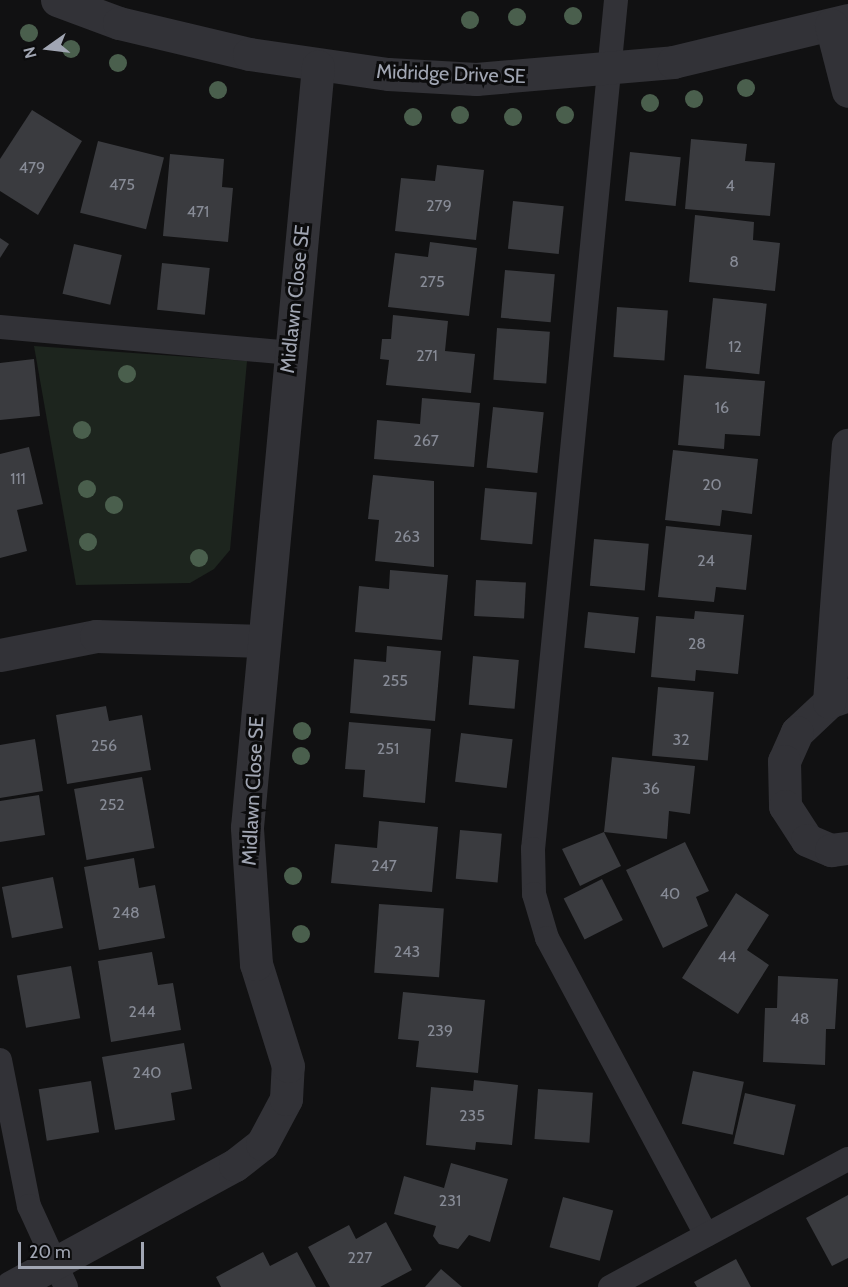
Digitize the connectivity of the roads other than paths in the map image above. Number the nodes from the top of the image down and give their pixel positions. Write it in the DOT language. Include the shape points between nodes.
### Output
graph roads {
  1 [pos="57,0"];
  2 [pos="616,0"];
  3 [pos="840,22"];
  4 [pos="318,66"];
  5 [pos="609,71"];
  6 [pos="848,91"];
  7 [pos="0,327"];
  8 [pos="290,353"];
  9 [pos="848,445"];
  10 [pos="264,641"];
  11 [pos="0,655"];
  12 [pos="838,699"];
  13 [pos="848,848"];
  14 [pos="0,1060"];
  15 [pos="848,1159"];
  16 [pos="706,1235"];
  17 [pos="60,1275"];
  18 [pos="11,1287"];
  19 [pos="610,1287"];
  1 -- 4 [label="street, Midridge Drive SE" via="163,34"];
  2 -- 5 [label="lane"];
  3 -- 5 [label="street, Midridge Drive SE" via="674,62"];
  3 -- 6 [label="street"];
  4 -- 5 [label="street, Midridge Drive SE" via="476,79"];
  4 -- 8 [label="street, Midlawn Close SE"];
  5 -- 16 [label="lane" via="533,849 534,894 547,938"];
  7 -- 8 [label="lane"];
  8 -- 10 [label="street, Midlawn Close SE"];
  9 -- 12 [label="street"];
  10 -- 11 [label="street" via="96,636"];
  10 -- 17 [label="street, Midlawn Close SE" via="247,827 249,895 256,964 288,1066 286,1099 262,1144"];
  12 -- 13 [label="street" via="796,732 784,761 785,806 807,840 831,849"];
  14 -- 17 [label="lane" via="29,1206"];
  15 -- 16 [label="lane"];
  16 -- 19 [label="lane"];
  17 -- 18 [label="street, Midlawn Close SE"];
}
